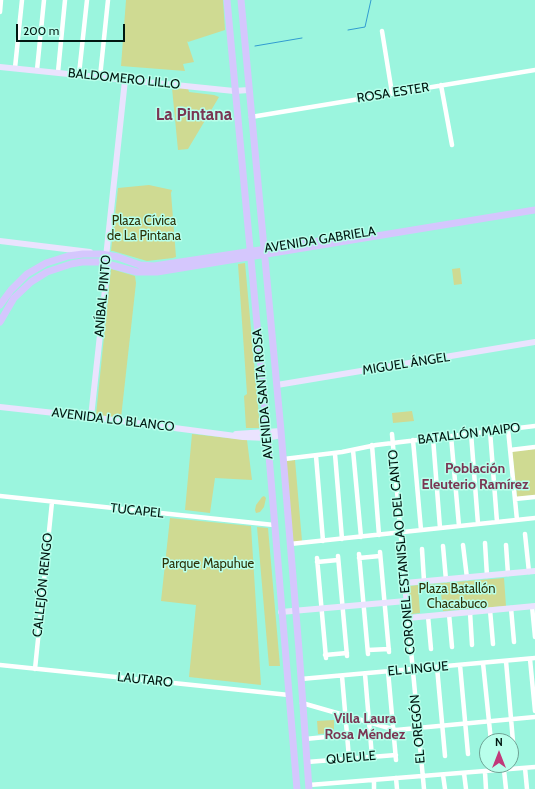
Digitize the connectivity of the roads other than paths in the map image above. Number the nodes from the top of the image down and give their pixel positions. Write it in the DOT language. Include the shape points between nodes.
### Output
graph roads {
  1 [pos="1,0"];
  2 [pos="22,0"];
  3 [pos="44,0"];
  4 [pos="65,0"];
  5 [pos="87,0"];
  6 [pos="108,0"];
  7 [pos="227,0"];
  8 [pos="241,0"];
  9 [pos="0,12"];
  10 [pos="382,31"];
  11 [pos="0,67"];
  12 [pos="15,68"];
  13 [pos="37,70"];
  14 [pos="535,70"];
  15 [pos="58,72"];
  16 [pos="79,74"];
  17 [pos="100,77"];
  18 [pos="125,80"];
  19 [pos="441,86"];
  20 [pos="249,90"];
  21 [pos="234,91"];
  22 [pos="392,94"];
  23 [pos="251,117"];
  24 [pos="452,145"];
  25 [pos="535,205"];
  26 [pos="535,210"];
  27 [pos="0,241"];
  28 [pos="51,248"];
  29 [pos="265,252"];
  30 [pos="95,254"];
  31 [pos="250,254"];
  32 [pos="106,255"];
  33 [pos="60,258"];
  34 [pos="107,264"];
  35 [pos="66,265"];
  36 [pos="0,305"];
  37 [pos="0,322"];
  38 [pos="535,342"];
  39 [pos="277,385"];
  40 [pos="0,407"];
  41 [pos="91,417"];
  42 [pos="535,426"];
  43 [pos="508,429"];
  44 [pos="490,431"];
  45 [pos="281,433"];
  46 [pos="470,433"];
  47 [pos="392,434"];
  48 [pos="267,435"];
  49 [pos="451,436"];
  50 [pos="433,438"];
  51 [pos="413,440"];
  52 [pos="392,443"];
  53 [pos="372,445"];
  54 [pos="535,447"];
  55 [pos="353,450"];
  56 [pos="510,450"];
  57 [pos="335,454"];
  58 [pos="316,456"];
  59 [pos="284,459"];
  60 [pos="0,496"];
  61 [pos="535,497"];
  62 [pos="515,499"];
  63 [pos="52,502"];
  64 [pos="535,518"];
  65 [pos="517,520"];
  66 [pos="497,522"];
  67 [pos="478,524"];
  68 [pos="274,525"];
  69 [pos="459,526"];
  70 [pos="440,528"];
  71 [pos="421,530"];
  72 [pos="400,532"];
  73 [pos="526,534"];
  74 [pos="379,535"];
  75 [pos="361,537"];
  76 [pos="342,539"];
  77 [pos="323,541"];
  78 [pos="290,544"];
  79 [pos="485,544"];
  80 [pos="506,544"];
  81 [pos="463,545"];
  82 [pos="443,546"];
  83 [pos="422,549"];
  84 [pos="532,572"];
  85 [pos="508,574"];
  86 [pos="487,576"];
  87 [pos="466,578"];
  88 [pos="446,580"];
  89 [pos="424,582"];
  90 [pos="405,583"];
  91 [pos="406,601"];
  92 [pos="384,603"];
  93 [pos="364,605"];
  94 [pos="342,606"];
  95 [pos="534,606"];
  96 [pos="321,608"];
  97 [pos="511,608"];
  98 [pos="490,610"];
  99 [pos="294,611"];
  100 [pos="282,612"];
  101 [pos="470,612"];
  102 [pos="449,614"];
  103 [pos="428,616"];
  104 [pos="408,618"];
  105 [pos="535,637"];
  106 [pos="514,642"];
  107 [pos="493,644"];
  108 [pos="472,645"];
  109 [pos="452,647"];
  110 [pos="431,649"];
  111 [pos="533,659"];
  112 [pos="506,661"];
  113 [pos="484,663"];
  114 [pos="0,665"];
  115 [pos="460,665"];
  116 [pos="437,667"];
  117 [pos="35,669"];
  118 [pos="413,669"];
  119 [pos="388,671"];
  120 [pos="365,674"];
  121 [pos="342,676"];
  122 [pos="301,679"];
  123 [pos="289,695"];
  124 [pos="302,703"];
  125 [pos="535,711"];
  126 [pos="345,716"];
  127 [pos="535,717"];
  128 [pos="511,719"];
  129 [pos="489,721"];
  130 [pos="369,722"];
  131 [pos="465,724"];
  132 [pos="442,726"];
  133 [pos="418,728"];
  134 [pos="394,729"];
  135 [pos="490,733"];
  136 [pos="512,733"];
  137 [pos="347,735"];
  138 [pos="305,739"];
  139 [pos="468,754"];
  140 [pos="372,756"];
  141 [pos="445,756"];
  142 [pos="349,758"];
  143 [pos="307,762"];
  144 [pos="535,767"];
  145 [pos="525,768"];
  146 [pos="519,769"];
  147 [pos="479,772"];
  148 [pos="464,773"];
  149 [pos="485,773"];
  150 [pos="504,773"];
  151 [pos="443,775"];
  152 [pos="423,777"];
  153 [pos="396,778"];
  154 [pos="374,780"];
  155 [pos="351,782"];
  156 [pos="328,786"];
  157 [pos="309,787"];
  158 [pos="297,789"];
  159 [pos="352,789"];
  160 [pos="374,789"];
  161 [pos="397,789"];
  162 [pos="424,789"];
  163 [pos="445,789"];
  164 [pos="466,789"];
  165 [pos="486,789"];
  166 [pos="506,789"];
  167 [pos="527,789"];
  1 -- 9 [label="street"];
  2 -- 12 [label="street"];
  3 -- 13 [label="street"];
  4 -- 15 [label="street"];
  5 -- 16 [label="street"];
  6 -- 17 [label="street"];
  7 -- 21 [label="main road, AVENIDA SANTA ROSA"];
  8 -- 20 [label="main road, AVENIDA SANTA ROSA"];
  10 -- 22 [label="street"];
  11 -- 12 [label="street, BALDOMERO LILLO"];
  12 -- 13 [label="street, BALDOMERO LILLO"];
  13 -- 15 [label="street, BALDOMERO LILLO"];
  14 -- 19 [label="street, ROSA ESTER"];
  15 -- 16 [label="street, BALDOMERO LILLO"];
  16 -- 17 [label="street, BALDOMERO LILLO"];
  17 -- 18 [label="street, BALDOMERO LILLO"];
  18 -- 21 [label="street, BALDOMERO LILLO"];
  18 -- 32 [label="street, ANÍBAL PINTO"];
  19 -- 22 [label="street, ROSA ESTER"];
  19 -- 24 [label="street"];
  20 -- 21 [label="street, BALDOMERO LILLO"];
  20 -- 23 [label="main road, AVENIDA SANTA ROSA"];
  21 -- 31 [label="main road, AVENIDA SANTA ROSA"];
  22 -- 23 [label="street, ROSA ESTER"];
  23 -- 29 [label="main road, AVENIDA SANTA ROSA"];
  25 -- 29 [label="main road, AVENIDA GABRIELA"];
  26 -- 29 [label="main road, AVENIDA GABRIELA"];
  27 -- 28 [label="street"];
  28 -- 30 [label="street" via="66,248"];
  28 -- 33 [label="street" via="58,252"];
  29 -- 31 [label="main road, AVENIDA GABRIELA"];
  29 -- 39 [label="main road, AVENIDA SANTA ROSA"];
  30 -- 32 [label="main road, AVENIDA GABRIELA"];
  30 -- 33 [label="main road, AVENIDA GABRIELA" via="77,254"];
  31 -- 32 [label="main road, AVENIDA GABRIELA" via="151,266"];
  31 -- 34 [label="main road, AVENIDA GABRIELA" via="152,273"];
  31 -- 48 [label="main road, AVENIDA SANTA ROSA"];
  32 -- 34 [label="street, ANÍBAL PINTO"];
  33 -- 35 [label="main road"];
  33 -- 36 [label="main road, AVENIDA GABRIELA" via="28,274"];
  34 -- 35 [label="main road, AVENIDA GABRIELA" via="82,262"];
  34 -- 41 [label="street, ANÍBAL PINTO"];
  35 -- 37 [label="main road, AVENIDA GABRIELA" via="47,272 27,286 10,304"];
  38 -- 39 [label="street, MIGUEL ÁNGEL"];
  39 -- 45 [label="main road, AVENIDA SANTA ROSA"];
  40 -- 41 [label="street, AVENIDA LO BLANCO"];
  41 -- 48 [label="street, AVENIDA LO BLANCO" via="226,434"];
  42 -- 43 [label="street, BATALLÓN MAIPO"];
  43 -- 44 [label="street, BATALLÓN MAIPO"];
  43 -- 56 [label="street"];
  44 -- 46 [label="street, BATALLÓN MAIPO"];
  44 -- 66 [label="street"];
  45 -- 48 [label="street, AVENIDA LO BLANCO"];
  45 -- 59 [label="main road, AVENIDA SANTA ROSA"];
  46 -- 49 [label="street, BATALLÓN MAIPO"];
  46 -- 67 [label="street"];
  47 -- 52 [label="street, CORONEL ESTANISLAO DEL CANTO"];
  48 -- 68 [label="main road, AVENIDA SANTA ROSA"];
  49 -- 50 [label="street, BATALLÓN MAIPO"];
  49 -- 69 [label="street"];
  50 -- 51 [label="street, BATALLÓN MAIPO"];
  50 -- 70 [label="street"];
  51 -- 52 [label="street, BATALLÓN MAIPO"];
  51 -- 71 [label="street"];
  52 -- 53 [label="street, BATALLÓN MAIPO"];
  52 -- 72 [label="street, CORONEL ESTANISLAO DEL CANTO"];
  53 -- 55 [label="street, BATALLÓN MAIPO"];
  53 -- 74 [label="street"];
  54 -- 56 [label="street"];
  55 -- 57 [label="street, BATALLÓN MAIPO"];
  55 -- 75 [label="street"];
  56 -- 62 [label="street"];
  57 -- 58 [label="street, BATALLÓN MAIPO"];
  57 -- 76 [label="street"];
  58 -- 59 [label="street, BATALLÓN MAIPO"];
  58 -- 77 [label="street"];
  59 -- 78 [label="main road, AVENIDA SANTA ROSA"];
  60 -- 63 [label="street, TUCAPEL"];
  61 -- 62 [label="street"];
  62 -- 65 [label="street"];
  63 -- 68 [label="street, TUCAPEL"];
  63 -- 117 [label="street, CALLEJÓN RENGO"];
  64 -- 65 [label="street"];
  65 -- 66 [label="street"];
  66 -- 67 [label="street"];
  67 -- 69 [label="street"];
  68 -- 100 [label="main road, AVENIDA SANTA ROSA"];
  69 -- 70 [label="street"];
  70 -- 71 [label="street"];
  71 -- 72 [label="street"];
  72 -- 74 [label="street"];
  72 -- 90 [label="street, CORONEL ESTANISLAO DEL CANTO"];
  73 -- 84 [label="street"];
  74 -- 75 [label="street"];
  75 -- 76 [label="street"];
  76 -- 77 [label="street"];
  77 -- 78 [label="street"];
  78 -- 99 [label="main road, AVENIDA SANTA ROSA"];
  79 -- 86 [label="street"];
  80 -- 85 [label="street"];
  81 -- 87 [label="street"];
  82 -- 88 [label="street"];
  83 -- 89 [label="street"];
  84 -- 85 [label="street"];
  85 -- 86 [label="street"];
  86 -- 87 [label="street"];
  87 -- 88 [label="street"];
  88 -- 89 [label="street"];
  89 -- 90 [label="street"];
  90 -- 91 [label="street, CORONEL ESTANISLAO DEL CANTO"];
  91 -- 92 [label="street"];
  91 -- 104 [label="street, CORONEL ESTANISLAO DEL CANTO"];
  92 -- 93 [label="street"];
  92 -- 93 [label="street" via="389,650 368,652"];
  92 -- 93 [label="street" via="380,554 359,556"];
  93 -- 94 [label="street"];
  94 -- 96 [label="street"];
  94 -- 96 [label="street" via="338,558 317,560"];
  94 -- 96 [label="street" via="347,655 326,656"];
  95 -- 97 [label="street"];
  95 -- 105 [label="street"];
  96 -- 99 [label="street"];
  97 -- 98 [label="street"];
  97 -- 106 [label="street"];
  98 -- 101 [label="street"];
  98 -- 107 [label="street"];
  99 -- 100 [label="street"];
  99 -- 122 [label="main road, AVENIDA SANTA ROSA"];
  100 -- 123 [label="main road, AVENIDA SANTA ROSA"];
  101 -- 102 [label="street"];
  101 -- 108 [label="street"];
  102 -- 103 [label="street"];
  102 -- 109 [label="street"];
  103 -- 104 [label="street"];
  103 -- 110 [label="street"];
  104 -- 118 [label="street, CORONEL ESTANISLAO DEL CANTO"];
  111 -- 112 [label="street, EL LINGUE"];
  111 -- 125 [label="street"];
  112 -- 113 [label="street, EL LINGUE"];
  112 -- 128 [label="street"];
  113 -- 115 [label="street, EL LINGUE"];
  113 -- 129 [label="street"];
  114 -- 117 [label="street, LAUTARO"];
  115 -- 116 [label="street, EL LINGUE"];
  115 -- 131 [label="street"];
  116 -- 118 [label="street, EL LINGUE"];
  116 -- 132 [label="street"];
  117 -- 123 [label="street, LAUTARO"];
  118 -- 119 [label="street, EL LINGUE"];
  118 -- 133 [label="street, EL OREGÓN"];
  119 -- 120 [label="street, EL LINGUE"];
  119 -- 134 [label="street"];
  120 -- 121 [label="street, EL LINGUE"];
  120 -- 130 [label="street"];
  121 -- 122 [label="street, EL LINGUE"];
  121 -- 126 [label="street"];
  122 -- 124 [label="main road, AVENIDA SANTA ROSA"];
  123 -- 158 [label="main road, AVENIDA SANTA ROSA"];
  124 -- 126 [label="street"];
  124 -- 138 [label="main road, AVENIDA SANTA ROSA"];
  126 -- 130 [label="street"];
  126 -- 137 [label="street"];
  127 -- 128 [label="street"];
  128 -- 129 [label="street"];
  128 -- 136 [label="street"];
  129 -- 131 [label="street"];
  129 -- 135 [label="street"];
  130 -- 134 [label="street"];
  130 -- 140 [label="street"];
  131 -- 132 [label="street"];
  131 -- 139 [label="street"];
  132 -- 133 [label="street"];
  132 -- 141 [label="street"];
  133 -- 134 [label="street"];
  133 -- 152 [label="street, EL OREGÓN"];
  134 -- 140 [label="street, QUEULE" via="396,757"];
  137 -- 138 [label="street"];
  137 -- 142 [label="street"];
  138 -- 143 [label="main road, AVENIDA SANTA ROSA"];
  140 -- 142 [label="street, QUEULE"];
  142 -- 143 [label="street, QUEULE"];
  143 -- 157 [label="main road, AVENIDA SANTA ROSA"];
  144 -- 145 [label="street"];
  145 -- 146 [label="street"];
  145 -- 167 [label="street"];
  147 -- 148 [label="street"];
  148 -- 151 [label="street"];
  148 -- 164 [label="street"];
  149 -- 165 [label="street"];
  150 -- 166 [label="street"];
  151 -- 152 [label="street"];
  151 -- 163 [label="street"];
  152 -- 153 [label="street"];
  152 -- 162 [label="street, EL OREGÓN"];
  153 -- 154 [label="street"];
  153 -- 161 [label="street"];
  154 -- 155 [label="street"];
  154 -- 160 [label="street"];
  155 -- 156 [label="street"];
  155 -- 159 [label="street"];
  156 -- 157 [label="street"];
}
